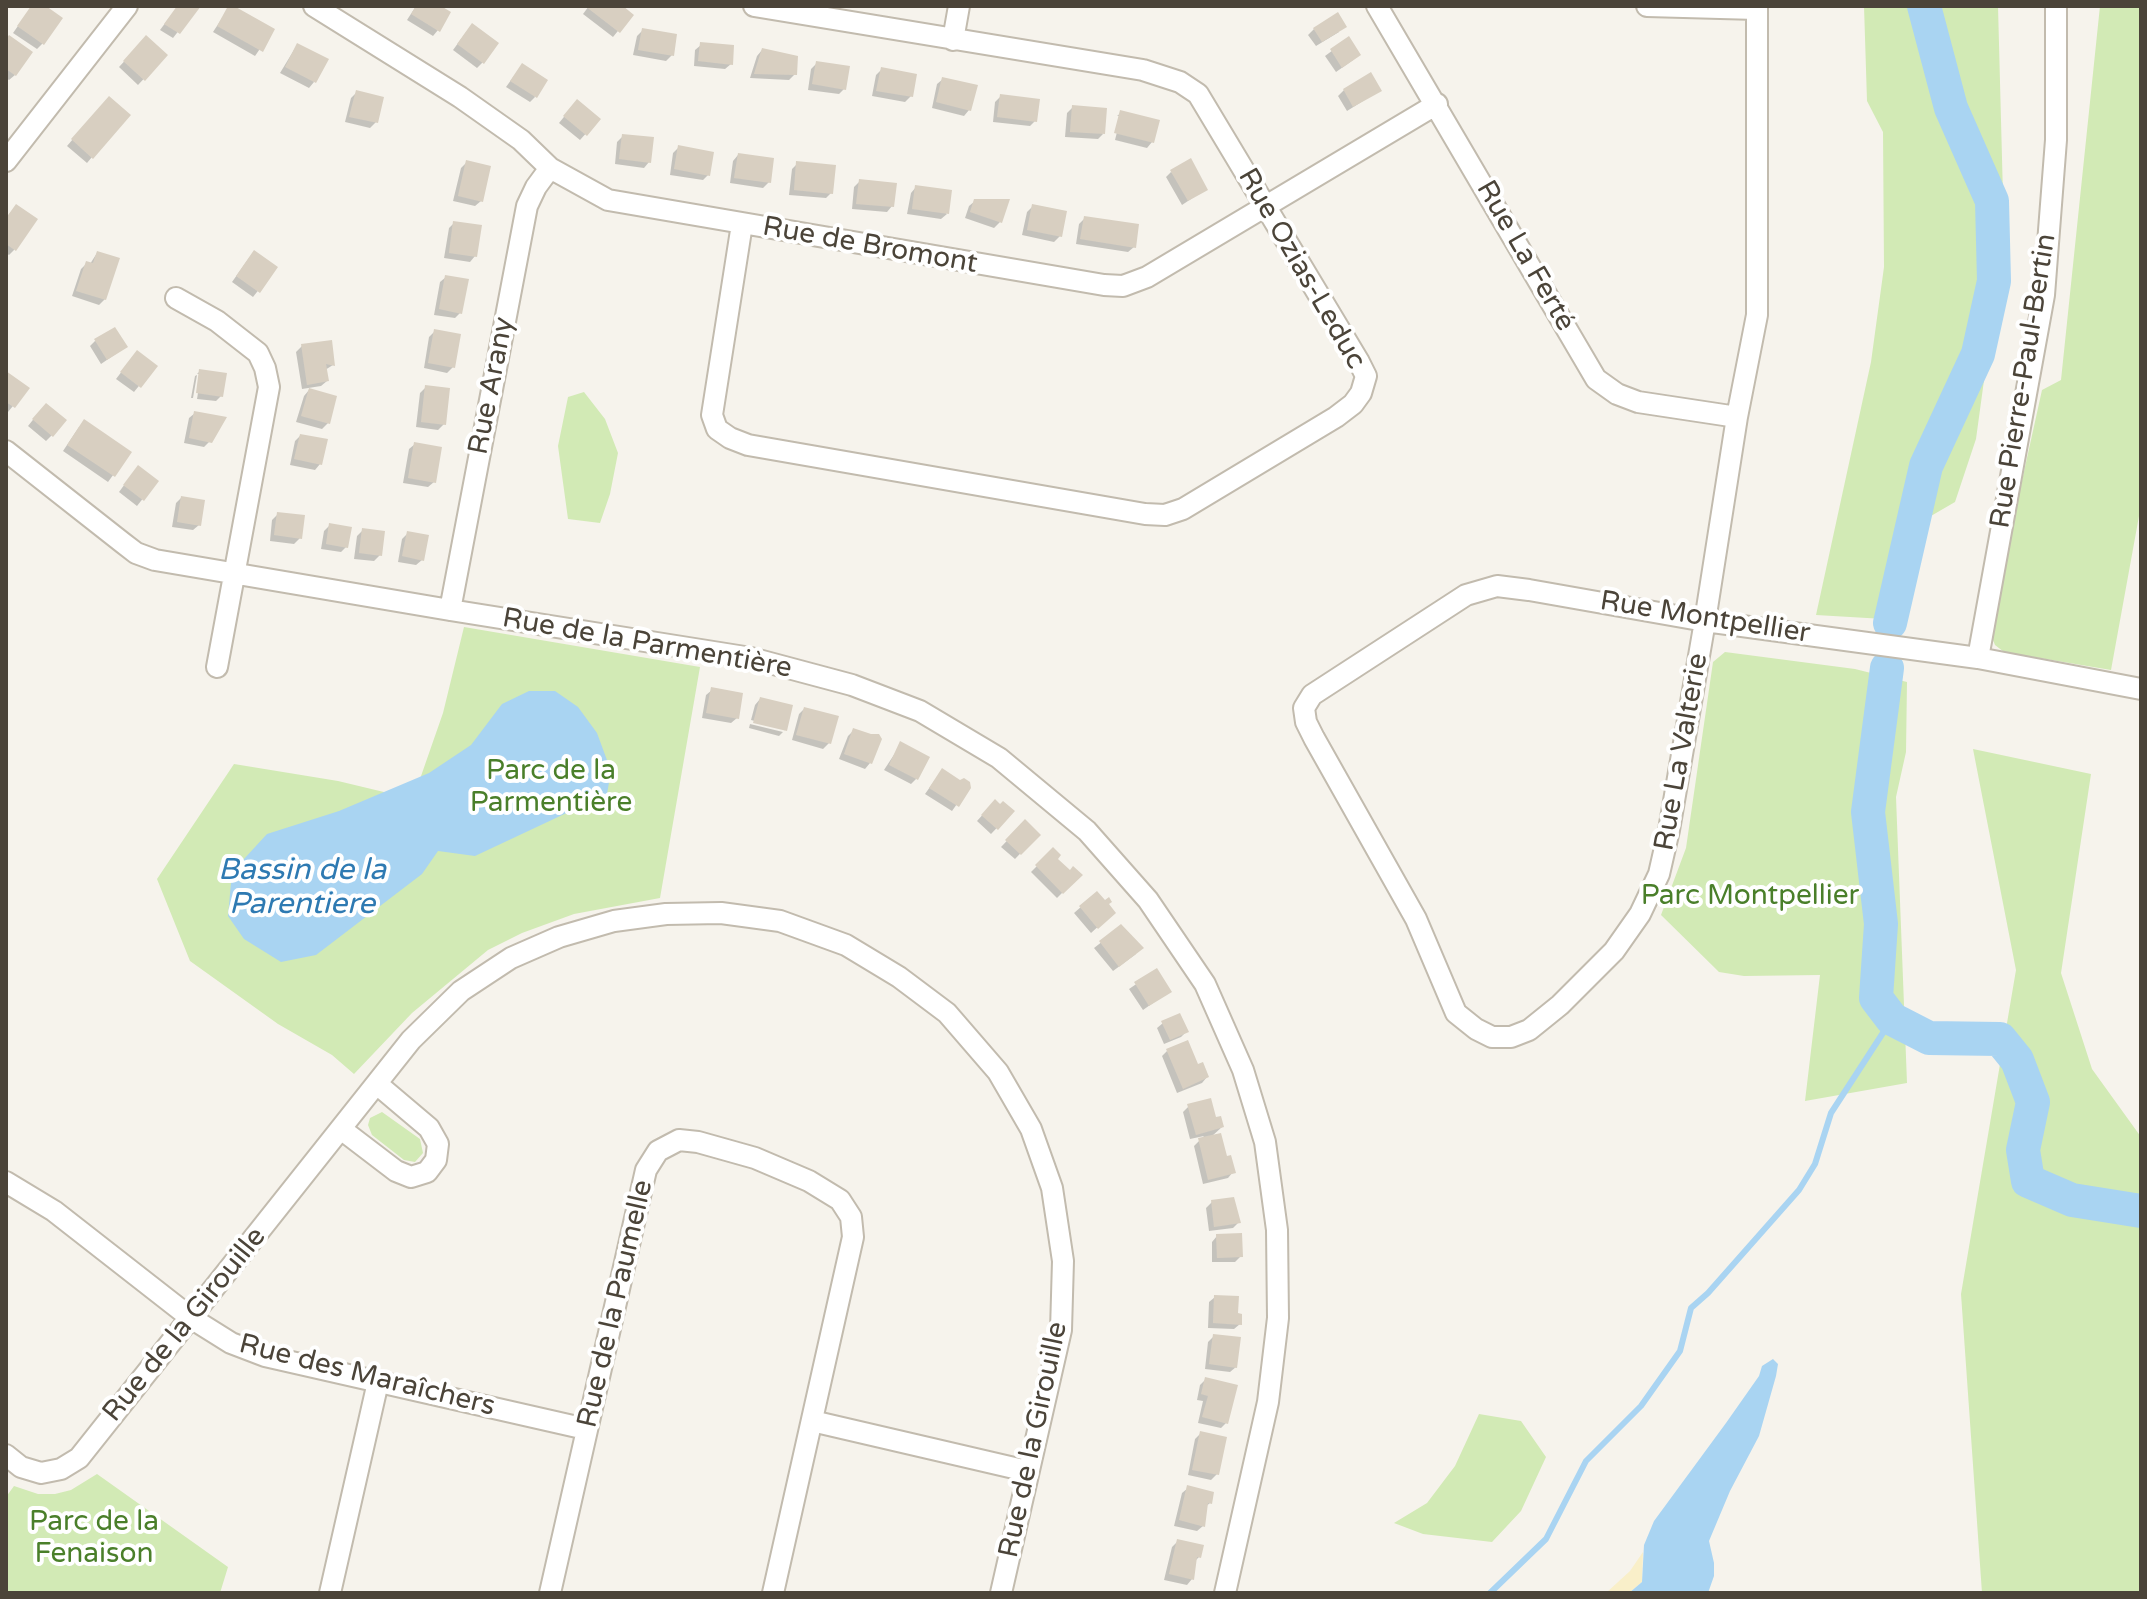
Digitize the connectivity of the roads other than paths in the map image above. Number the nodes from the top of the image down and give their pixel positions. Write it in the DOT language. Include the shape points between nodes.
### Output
graph roads {
  1 [pos="127,6"];
  2 [pos="314,6"];
  3 [pos="754,6"];
  4 [pos="959,6"];
  5 [pos="1377,6"];
  6 [pos="1647,6"];
  7 [pos="2056,6"];
  8 [pos="1757,8"];
  9 [pos="953,40"];
  10 [pos="1437,104"];
  11 [pos="6,161"];
  12 [pos="550,168"];
  13 [pos="1266,206"];
  14 [pos="742,224"];
  15 [pos="176,298"];
  16 [pos="1737,417"];
  17 [pos="6,451"];
  18 [pos="235,572"];
  19 [pos="450,610"];
  20 [pos="1705,621"];
  21 [pos="1978,658"];
  22 [pos="217,667"];
  23 [pos="2141,689"];
  24 [pos="1304,708"];
  25 [pos="377,1084"];
  26 [pos="341,1129"];
  27 [pos="6,1182"];
  28 [pos="191,1318"];
  29 [pos="378,1382"];
  30 [pos="812,1421"];
  31 [pos="586,1429"];
  32 [pos="6,1455"];
  33 [pos="1027,1471"];
  34 [pos="330,1593"];
  35 [pos="550,1593"];
  36 [pos="773,1593"];
  37 [pos="1001,1593"];
  38 [pos="1225,1593"];
  1 -- 11 [label="street"];
  2 -- 12 [label="street, Rue de Bromont" via="460,97 521,140"];
  3 -- 9 [label="street, Rue Ozias-Leduc"];
  4 -- 9 [label="street"];
  5 -- 10 [label="street, Rue La Ferté"];
  6 -- 8 [label="street"];
  7 -- 21 [label="street, Rue Pierre-Paul-Bertin" via="2056,140 2044,295"];
  8 -- 16 [label="street, Rue La Valterie" via="1757,315"];
  9 -- 13 [label="street, Rue Ozias-Leduc" via="1143,70 1180,82 1198,94"];
  10 -- 13 [label="street, Rue de Bromont"];
  10 -- 16 [label="street, Rue La Ferté" via="1596,379 1638,402"];
  12 -- 14 [label="street, Rue de Bromont" via="608,200"];
  12 -- 19 [label="street, Rue Arany" via="527,206"];
  13 -- 14 [label="street, Rue de Bromont" via="1123,286"];
  13 -- 14 [label="street, Rue Ozias-Leduc" via="1359,362 1366,376 1361,393 1336,417 1165,515 730,438 717,429 713,392"];
  15 -- 18 [label="street" via="258,353 267,377"];
  16 -- 20 [label="street, Rue La Valterie"];
  17 -- 18 [label="street, Rue de la Parmentière" via="136,553"];
  18 -- 19 [label="street, Rue de la Parmentière"];
  18 -- 22 [label="street"];
  19 -- 38 [label="street, Rue de la Parmentière" via="751,658 852,685 920,711 999,758 1052,800 1148,900 1205,984 1243,1070 1265,1142 1277,1230 1278,1318 1268,1402"];
  20 -- 21 [label="street, Rue Montpellier"];
  20 -- 24 [label="street, Rue Montpellier" via="1497,586 1453,603 1312,695"];
  20 -- 24 [label="street, Rue La Valterie" via="1659,874 1614,951 1560,1005 1511,1037 1492,1037 1456,1013 1416,919 1314,738"];
  21 -- 23 [label="street, Rue Montpellier"];
  25 -- 26 [label="street, Rue de la Girouille"];
  25 -- 26 [label="street" via="429,1128 438,1144 427,1172 411,1177 396,1171"];
  25 -- 33 [label="street, Rue de la Girouille" via="411,1040 461,991 511,958 559,937 614,921 721,913 780,921 846,945 947,1013 998,1072 1031,1129 1052,1188 1063,1261 1061,1330"];
  26 -- 28 [label="street, Rue de la Girouille"];
  27 -- 28 [label="street, Rue des Maraîchers" via="54,1211"];
  28 -- 29 [label="street, Rue des Maraîchers" via="265,1356"];
  28 -- 32 [label="street, Rue de la Girouille" via="79,1458 41,1473"];
  29 -- 31 [label="street, Rue des Maraîchers"];
  29 -- 34 [label="street"];
  30 -- 31 [label="street, Rue de la Paumelle" via="853,1237 851,1217 840,1200 809,1181 755,1158 679,1140 658,1151 646,1170"];
  30 -- 33 [label="street"];
  30 -- 36 [label="street"];
  31 -- 35 [label="street, Rue de la Paumelle"];
  33 -- 37 [label="street, Rue de la Girouille"];
}
